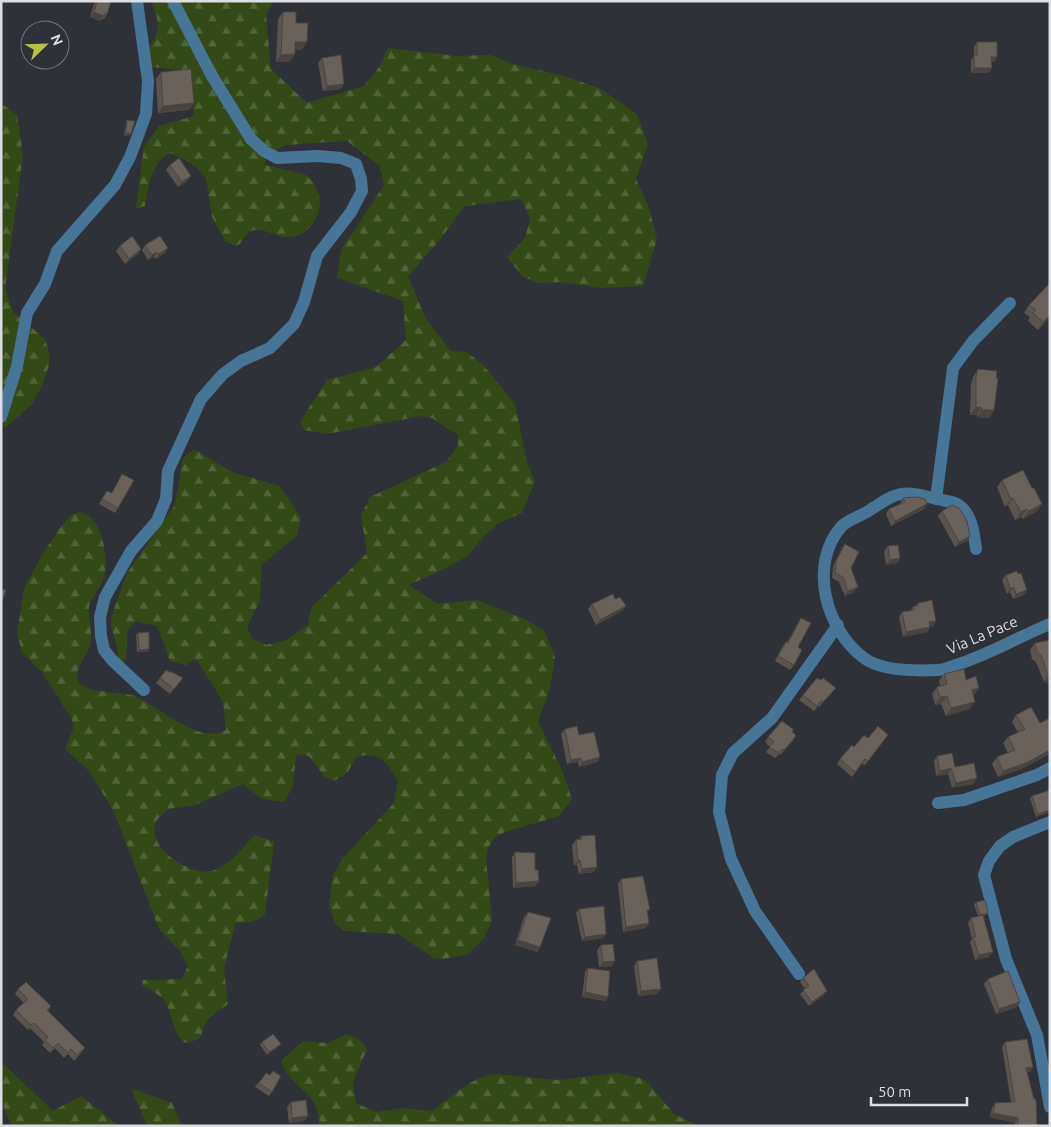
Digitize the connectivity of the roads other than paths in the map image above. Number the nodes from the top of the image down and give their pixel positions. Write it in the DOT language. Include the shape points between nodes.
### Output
graph roads {
  1 [pos="137,1"];
  2 [pos="173,1"];
  3 [pos="1010,303"];
  4 [pos="1,417"];
  5 [pos="936,498"];
  6 [pos="976,549"];
  7 [pos="1050,624"];
  8 [pos="838,625"];
  9 [pos="144,690"];
  10 [pos="1050,768"];
  11 [pos="938,803"];
  12 [pos="1050,822"];
  13 [pos="799,974"];
  14 [pos="1050,1107"];
  1 -- 4 [label="street" via="148,81 146,114 130,157 115,185 57,251 45,284 27,313 17,366"];
  2 -- 9 [label="street" via="212,76 251,139 276,158 318,156 341,158 356,164 362,192 351,212 317,256 294,324 270,348 241,361 223,374 201,399 168,471 166,499 157,521 131,551 105,597 100,617 104,650"];
  3 -- 5 [label="street" via="953,368"];
  5 -- 6 [label="street, Via La Pace" via="956,504 966,512"];
  5 -- 8 [label="street, Via La Pace" via="913,493 895,494 842,526 827,552 823,576 828,605"];
  7 -- 8 [label="street, Via La Pace" via="973,660 939,670 887,668 865,659 846,640"];
  8 -- 13 [label="street" via="772,718 733,753 722,775 719,812 730,859 755,912"];
  10 -- 11 [label="street" via="964,800"];
  12 -- 14 [label="street" via="1000,846 984,875 1006,959 1036,1035"];
}
